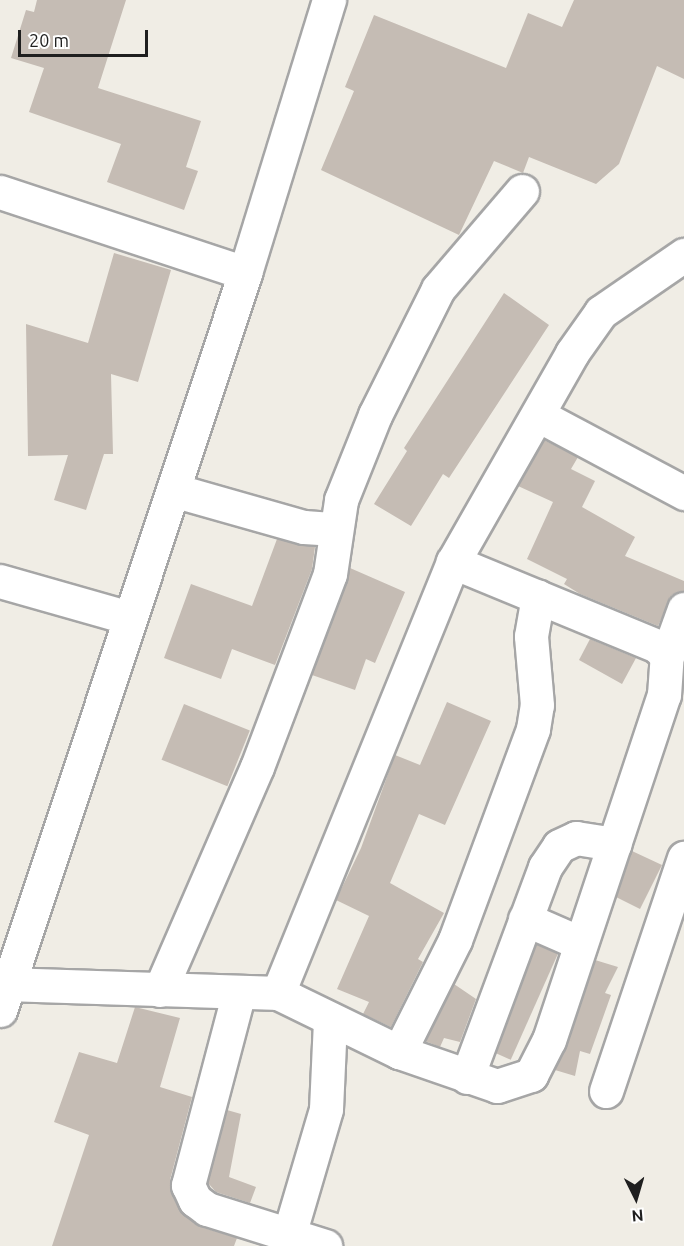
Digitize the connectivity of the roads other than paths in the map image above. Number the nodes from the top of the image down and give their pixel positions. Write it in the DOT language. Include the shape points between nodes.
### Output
graph roads {
  1 [pos="330,0"];
  2 [pos="522,191"];
  3 [pos="0,192"];
  4 [pos="684,255"];
  5 [pos="245,273"];
  6 [pos="538,416"];
  7 [pos="173,490"];
  8 [pos="684,493"];
  9 [pos="335,529"];
  10 [pos="453,562"];
  11 [pos="0,580"];
  12 [pos="538,597"];
  13 [pos="684,609"];
  14 [pos="130,618"];
  15 [pos="667,656"];
  16 [pos="615,844"];
  17 [pos="684,858"];
  18 [pos="525,919"];
  19 [pos="580,943"];
  20 [pos="160,990"];
  21 [pos="238,992"];
  22 [pos="278,993"];
  23 [pos="4,997"];
  24 [pos="330,1021"];
  25 [pos="399,1052"];
  26 [pos="467,1077"];
  27 [pos="606,1091"];
  28 [pos="290,1235"];
  29 [pos="325,1246"];
  1 -- 5 [label="street"];
  2 -- 9 [label="street" via="438,289 415,328 345,489"];
  3 -- 5 [label="street"];
  4 -- 6 [label="street" via="601,312"];
  5 -- 7 [label="street"];
  6 -- 8 [label="street"];
  6 -- 10 [label="street"];
  7 -- 9 [label="street" via="304,527"];
  7 -- 14 [label="street"];
  9 -- 20 [label="street" via="330,574 258,766"];
  10 -- 12 [label="street"];
  10 -- 22 [label="street"];
  11 -- 14 [label="street"];
  12 -- 15 [label="street" via="657,646"];
  12 -- 25 [label="street" via="531,636 537,705 533,729 455,940"];
  13 -- 15 [label="street"];
  14 -- 23 [label="street"];
  15 -- 16 [label="street" via="664,695"];
  16 -- 18 [label="street" via="576,838 559,846"];
  16 -- 19 [label="street"];
  17 -- 27 [label="street"];
  18 -- 19 [label="street"];
  18 -- 26 [label="street"];
  19 -- 26 [label="street" via="549,1040 531,1075 497,1086"];
  20 -- 21 [label="street"];
  20 -- 23 [label="street"];
  21 -- 22 [label="street"];
  21 -- 28 [label="street" via="188,1185 195,1200 207,1209"];
  22 -- 24 [label="street"];
  24 -- 25 [label="street"];
  24 -- 28 [label="street" via="326,1109"];
  25 -- 26 [label="street"];
  28 -- 29 [label="street"];
}
